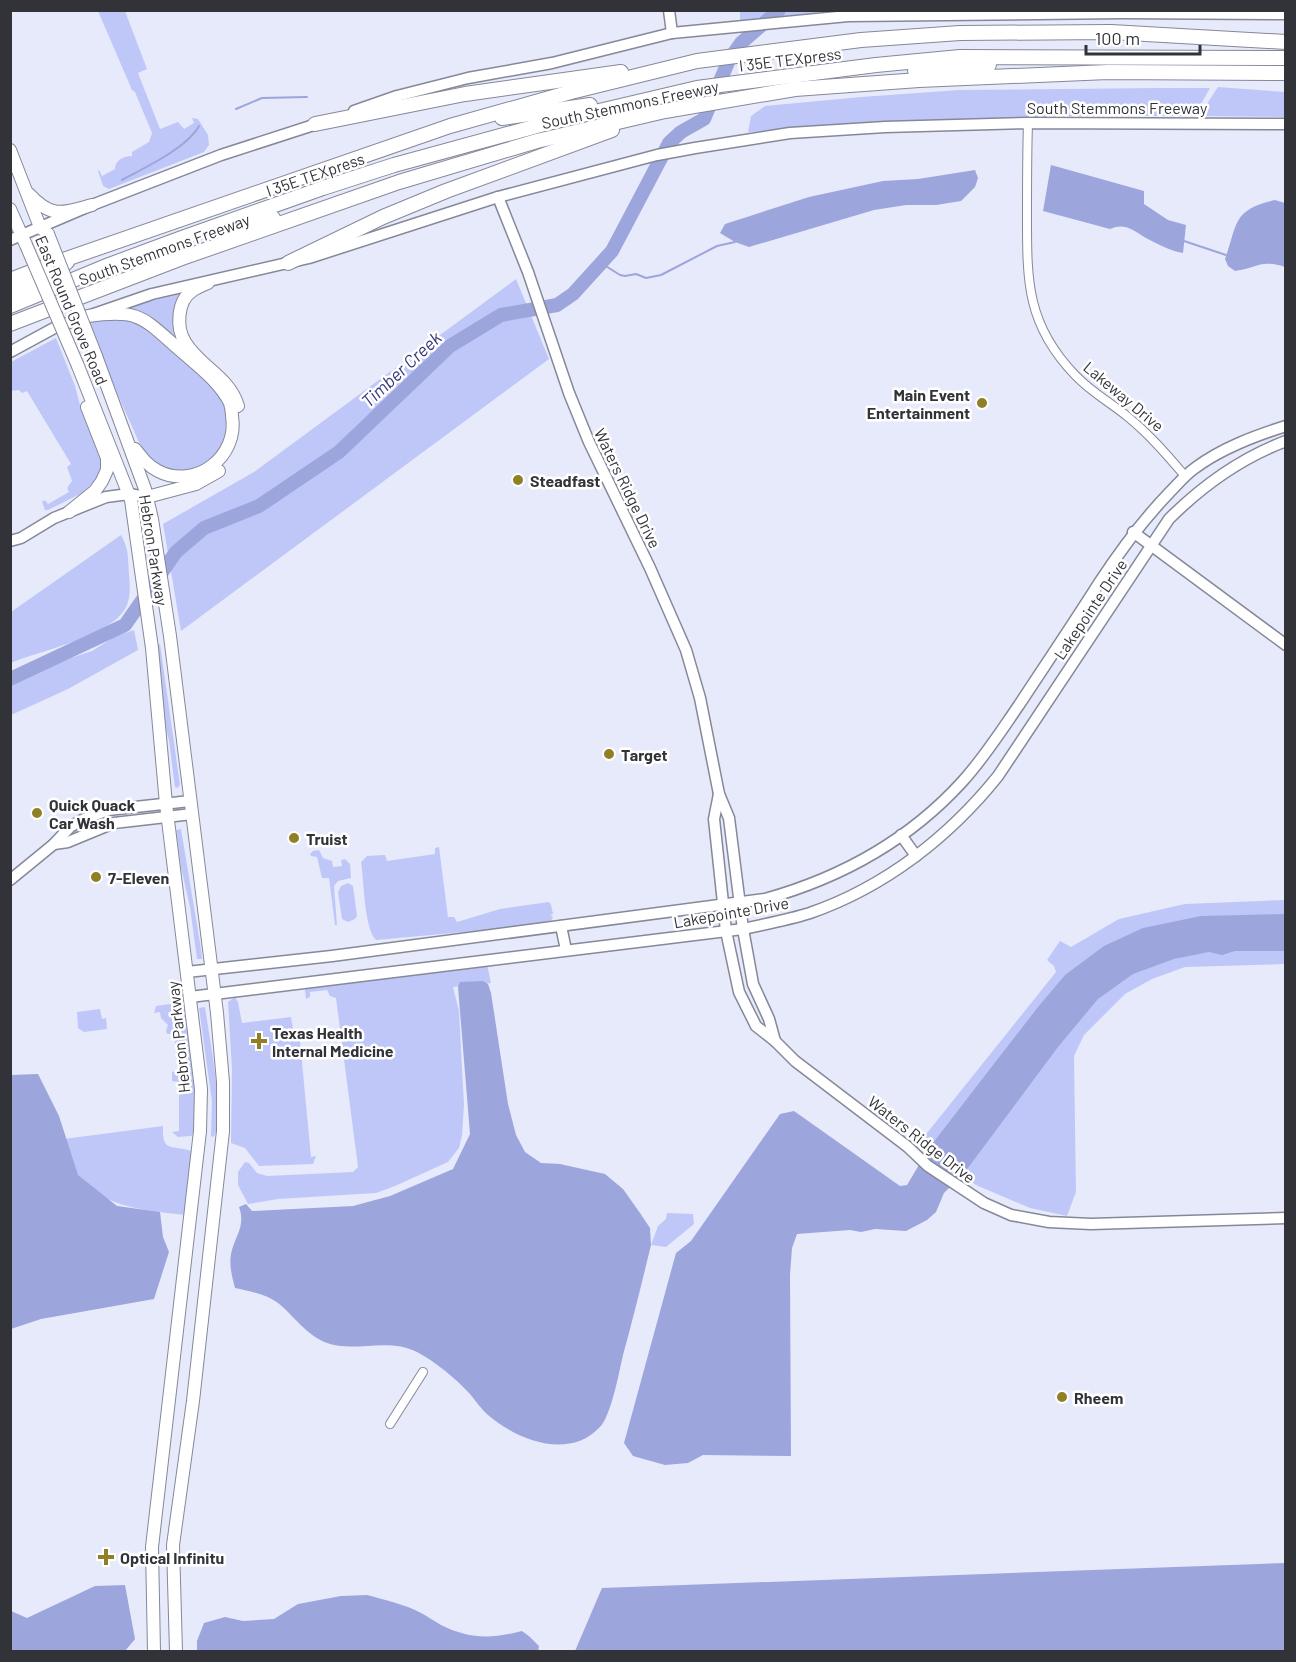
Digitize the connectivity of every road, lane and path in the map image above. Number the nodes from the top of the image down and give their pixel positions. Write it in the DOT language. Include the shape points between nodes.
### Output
graph roads {
  1 [pos="669,10"];
  2 [pos="1121,12"];
  3 [pos="1286,14"];
  4 [pos="672,33"];
  5 [pos="1286,42"];
  6 [pos="1115,56"];
  7 [pos="1286,58"];
  8 [pos="697,61"];
  9 [pos="1286,73"];
  10 [pos="697,88"];
  11 [pos="795,89"];
  12 [pos="665,111"];
  13 [pos="1028,123"];
  14 [pos="315,124"];
  15 [pos="1286,124"];
  16 [pos="450,126"];
  17 [pos="10,150"];
  18 [pos="399,182"];
  19 [pos="25,189"];
  20 [pos="498,197"];
  21 [pos="92,205"];
  22 [pos="10,208"];
  23 [pos="44,231"];
  24 [pos="20,240"];
  25 [pos="73,257"];
  26 [pos="288,263"];
  27 [pos="108,266"];
  28 [pos="12,279"];
  29 [pos="208,283"];
  30 [pos="10,293"];
  31 [pos="10,306"];
  32 [pos="88,315"];
  33 [pos="10,325"];
  34 [pos="10,352"];
  35 [pos="87,388"];
  36 [pos="102,425"];
  37 [pos="1286,426"];
  38 [pos="126,436"];
  39 [pos="1286,441"];
  40 [pos="1185,476"];
  41 [pos="129,494"];
  42 [pos="147,496"];
  43 [pos="69,512"];
  44 [pos="1134,532"];
  45 [pos="10,541"];
  46 [pos="1151,544"];
  47 [pos="1117,555"];
  48 [pos="1136,567"];
  49 [pos="1286,645"];
  50 [pos="1000,732"];
  51 [pos="1018,744"];
  52 [pos="719,794"];
  53 [pos="190,801"];
  54 [pos="167,810"];
  55 [pos="192,814"];
  56 [pos="901,835"];
  57 [pos="916,856"];
  58 [pos="10,880"];
  59 [pos="740,903"];
  60 [pos="724,905"];
  61 [pos="561,926"];
  62 [pos="743,929"];
  63 [pos="726,931"];
  64 [pos="566,950"];
  65 [pos="211,968"];
  66 [pos="187,972"];
  67 [pos="214,995"];
  68 [pos="190,997"];
  69 [pos="775,1041"];
  70 [pos="198,1148"];
  71 [pos="221,1150"];
  72 [pos="1286,1218"];
  73 [pos="423,1372"];
  74 [pos="170,1400"];
  75 [pos="193,1401"];
  76 [pos="168,1414"];
  77 [pos="191,1416"];
  78 [pos="390,1425"];
  79 [pos="154,1652"];
  80 [pos="176,1652"];
  1 -- 4 [label="main road"];
  2 -- 3 [label="main road"];
  2 -- 4 [label="main road" via="848,16"];
  4 -- 14 [label="main road" via="397,96"];
  5 -- 8 [label="highway, South Stemmons Freeway" via="1111,32 960,33"];
  6 -- 7 [label="highway, I 35E TEXpress"];
  6 -- 10 [label="highway, I 35E TEXpress" via="960,57"];
  6 -- 11 [label="highway" via="879,73"];
  8 -- 14 [label="highway" via="465,94"];
  8 -- 16 [label="highway, South Stemmons Freeway"];
  9 -- 11 [label="highway, South Stemmons Freeway" via="1060,74"];
  10 -- 16 [label="highway"];
  10 -- 27 [label="highway, I 35E TEXpress" via="394,165"];
  11 -- 12 [label="highway, South Stemmons Freeway"];
  12 -- 18 [label="highway, South Stemmons Freeway" via="537,141"];
  12 -- 26 [label="highway" via="446,191"];
  13 -- 15 [label="main road, South Stemmons Freeway"];
  13 -- 20 [label="main road, South Stemmons Freeway" via="874,127 754,138 657,155"];
  13 -- 40 [label="street, Lakeway Drive" via="1028,284 1046,338 1057,356 1098,397 1150,436"];
  14 -- 21 [label="main road" via="221,154"];
  16 -- 25 [label="highway, South Stemmons Freeway"];
  17 -- 19 [label="main road, East Round Grove Road"];
  18 -- 27 [label="highway"];
  18 -- 33 [label="highway, South Stemmons Freeway" via="172,262"];
  19 -- 21 [label="main road" via="49,211 61,213"];
  19 -- 23 [label="main road, East Round Grove Road"];
  20 -- 26 [label="main road, South Stemmons Freeway"];
  20 -- 52 [label="main road, Waters Ridge Drive" via="589,442 686,650"];
  21 -- 23 [label="main road"];
  22 -- 24 [label="main road, East Round Grove Road"];
  23 -- 24 [label="main road"];
  23 -- 38 [label="main road, East Round Grove Road, bridge"];
  24 -- 35 [label="main road, East Round Grove Road, bridge"];
  25 -- 28 [label="highway, South Stemmons Freeway"];
  25 -- 30 [label="highway" via="52,275"];
  26 -- 29 [label="main road, South Stemmons Freeway"];
  27 -- 31 [label="highway"];
  29 -- 32 [label="main road, South Stemmons Freeway" via="152,294"];
  29 -- 42 [label="main road" via="190,292 183,302 180,329 185,343 234,394 240,419 238,437 228,460 211,477"];
  32 -- 34 [label="main road, South Stemmons Freeway"];
  32 -- 38 [label="main road" via="116,312 142,318 220,388 230,404 233,428 227,450 198,474 177,477 156,470"];
  35 -- 36 [label="main road, East Round Grove Road"];
  35 -- 43 [label="main road" via="86,404 107,458 107,470 95,491"];
  36 -- 41 [label="main road, Hebron Parkway"];
  37 -- 40 [label="main road, Lakepointe Drive" via="1243,441"];
  38 -- 42 [label="main road, Hebron Parkway"];
  39 -- 46 [label="main road, Lakepointe Drive" via="1250,457 1210,482 1169,519"];
  40 -- 44 [label="main road, Lakepointe Drive"];
  41 -- 42 [label="main road"];
  41 -- 43 [label="main road" via="106,497"];
  41 -- 54 [label="main road, Hebron Parkway" via="152,648"];
  42 -- 53 [label="main road, Hebron Parkway" via="170,636"];
  43 -- 45 [label="main road"];
  44 -- 46 [label="main road"];
  44 -- 47 [label="main road, Lakepointe Drive"];
  46 -- 48 [label="main road, Lakepointe Drive"];
  46 -- 49 [label="main road"];
  47 -- 48 [label="main road"];
  47 -- 50 [label="main road, Lakepointe Drive"];
  48 -- 51 [label="main road, Lakepointe Drive"];
  50 -- 51 [label="main road"];
  50 -- 56 [label="main road, Lakepointe Drive" via="962,783"];
  51 -- 57 [label="main road, Lakepointe Drive" via="979,799"];
  52 -- 59 [label="main road, Waters Ridge Drive" via="729,818"];
  52 -- 60 [label="main road, Waters Ridge Drive" via="714,819"];
  53 -- 54 [label="main road"];
  53 -- 55 [label="main road, Hebron Parkway"];
  54 -- 55 [label="main road"];
  54 -- 58 [label="main road" via="108,810 92,816 70,827"];
  54 -- 66 [label="main road, Hebron Parkway"];
  55 -- 65 [label="main road, Hebron Parkway"];
  56 -- 57 [label="main road"];
  56 -- 59 [label="main road, Lakepointe Drive" via="822,881"];
  57 -- 62 [label="main road, Lakepointe Drive" via="855,895 809,913"];
  59 -- 60 [label="main road, Lakepointe Drive"];
  59 -- 62 [label="main road, Waters Ridge Drive"];
  60 -- 61 [label="main road, Lakepointe Drive"];
  60 -- 63 [label="main road, Waters Ridge Drive"];
  61 -- 64 [label="main road"];
  61 -- 65 [label="main road, Lakepointe Drive"];
  62 -- 63 [label="main road, Lakepointe Drive"];
  62 -- 69 [label="main road, Waters Ridge Drive" via="753,984"];
  63 -- 64 [label="main road, Lakepointe Drive"];
  63 -- 69 [label="main road, Waters Ridge Drive" via="740,992 756,1026"];
  64 -- 67 [label="main road, Lakepointe Drive"];
  65 -- 66 [label="main road, Lakepointe Drive"];
  65 -- 67 [label="main road, Hebron Parkway"];
  66 -- 68 [label="main road, Hebron Parkway"];
  67 -- 68 [label="main road, Lakepointe Drive"];
  67 -- 71 [label="main road, Hebron Parkway" via="223,1082"];
  68 -- 70 [label="main road, Hebron Parkway" via="201,1089"];
  69 -- 72 [label="main road, Waters Ridge Drive" via="928,1166 967,1193 1011,1215 1065,1224"];
  70 -- 71 [label="main road"];
  70 -- 74 [label="main road, Hebron Parkway"];
  71 -- 75 [label="main road, Hebron Parkway"];
  73 -- 78 [label="street"];
  74 -- 75 [label="main road"];
  74 -- 76 [label="main road, Hebron Parkway"];
  75 -- 77 [label="main road, Hebron Parkway"];
  76 -- 77 [label="main road"];
  76 -- 79 [label="main road, Hebron Parkway" via="152,1547"];
  77 -- 80 [label="main road, Hebron Parkway" via="173,1545"];
}
